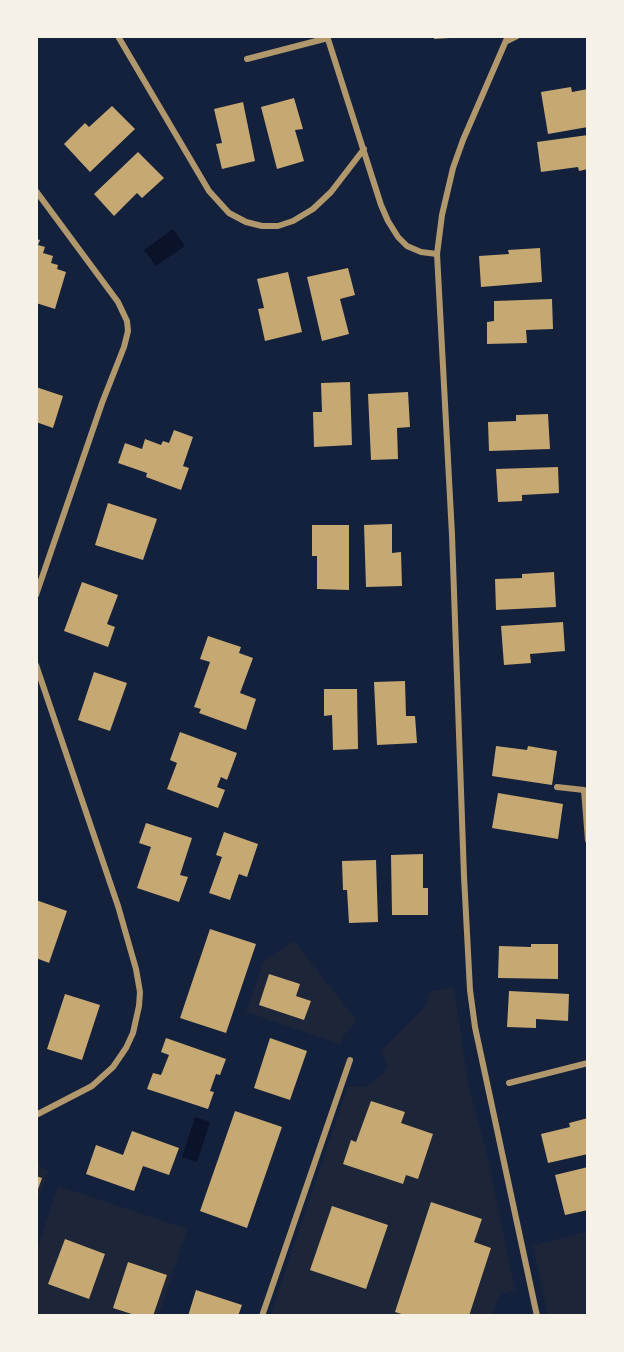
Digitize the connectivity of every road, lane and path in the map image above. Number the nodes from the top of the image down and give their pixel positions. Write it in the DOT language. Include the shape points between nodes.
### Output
graph roads {
  1 [pos="517,36"];
  2 [pos="327,37"];
  3 [pos="119,38"];
  4 [pos="508,38"];
  5 [pos="247,60"];
  6 [pos="364,149"];
  7 [pos="36,191"];
  8 [pos="437,254"];
  9 [pos="36,596"];
  10 [pos="36,665"];
  11 [pos="557,787"];
  12 [pos="588,840"];
  13 [pos="350,1060"];
  14 [pos="588,1063"];
  15 [pos="509,1083"];
  16 [pos="36,1115"];
  17 [pos="262,1316"];
  18 [pos="537,1316"];
  1 -- 4 [label="street"];
  2 -- 5 [label="street"];
  2 -- 6 [label="street"];
  3 -- 6 [label="street" via="213,197 229,213 246,222 278,226 313,209"];
  4 -- 8 [label="street" via="453,168"];
  6 -- 8 [label="street" via="381,205 395,233 414,250"];
  7 -- 9 [label="street" via="118,302 128,332"];
  8 -- 18 [label="street" via="470,990"];
  10 -- 16 [label="street" via="118,906 140,992 133,1033 113,1067 92,1086"];
  11 -- 12 [label="street" via="584,790"];
  13 -- 17 [label="street"];
  14 -- 15 [label="street"];
}
